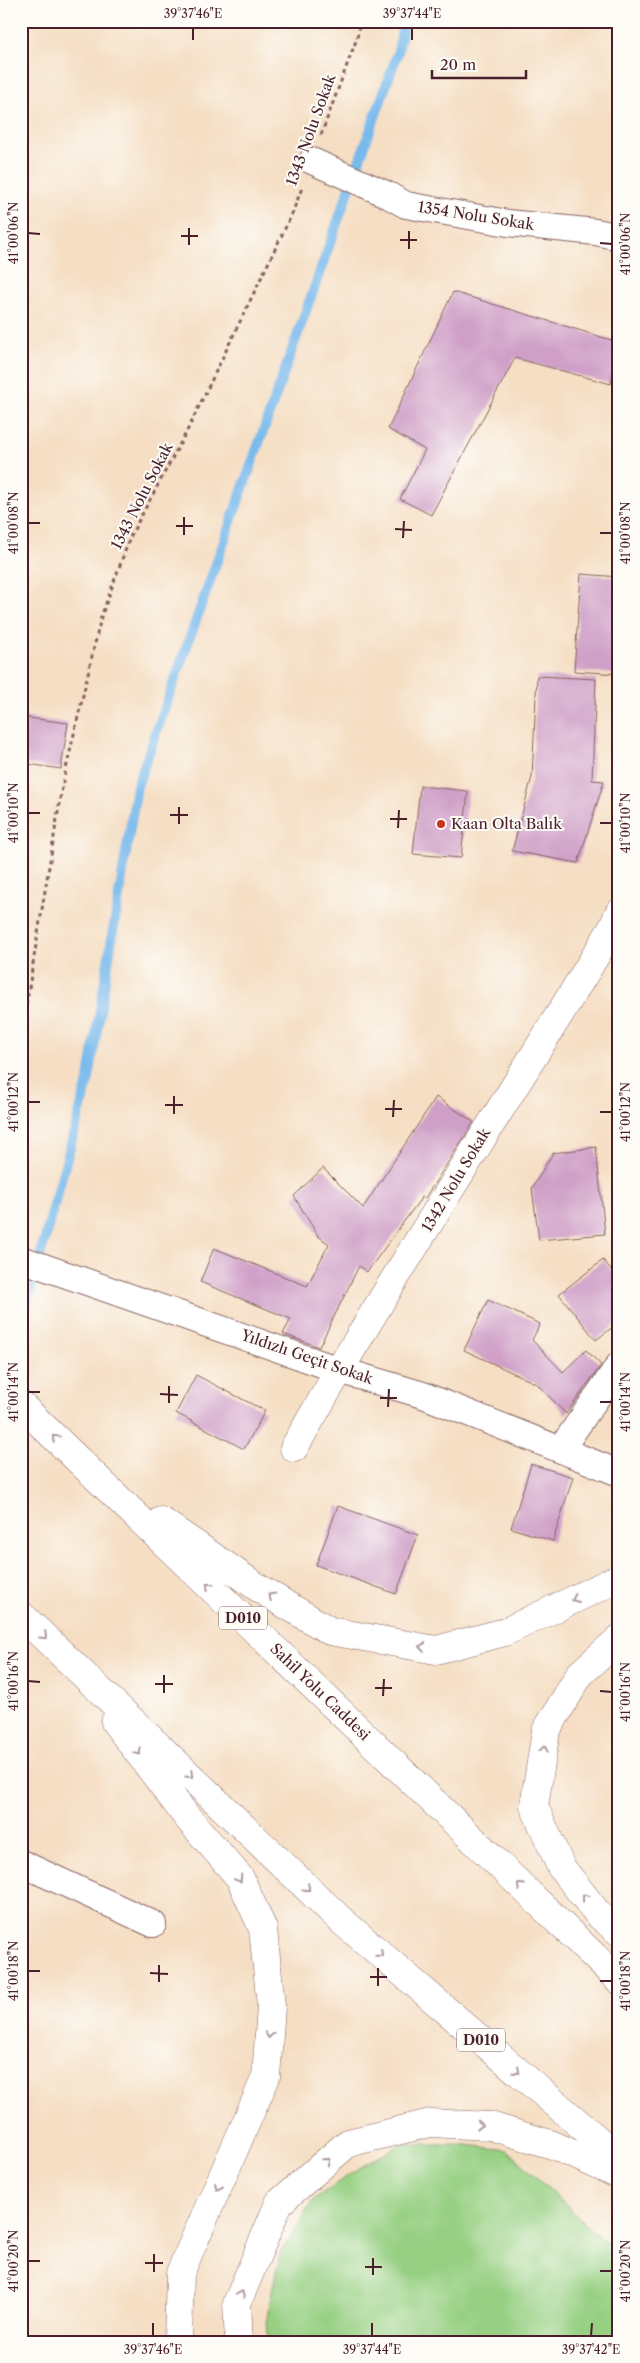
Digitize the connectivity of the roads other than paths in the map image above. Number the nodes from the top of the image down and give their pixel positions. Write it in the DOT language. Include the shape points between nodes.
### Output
graph roads {
  1 [pos="312,161"];
  2 [pos="619,237"];
  3 [pos="619,913"];
  4 [pos="21,1259"];
  5 [pos="619,1365"];
  6 [pos="339,1370"];
  7 [pos="21,1405"];
  8 [pos="294,1448"];
  9 [pos="561,1449"];
  10 [pos="90,1472"];
  11 [pos="619,1473"];
  12 [pos="619,1578"];
  13 [pos="21,1615"];
  14 [pos="619,1639"];
  15 [pos="66,1657"];
  16 [pos="24,1864"];
  17 [pos="152,1924"];
  18 [pos="619,1932"];
  19 [pos="619,1980"];
  20 [pos="619,2158"];
  21 [pos="619,2175"];
  22 [pos="178,2342"];
  23 [pos="239,2342"];
  1 -- 2 [label="street, 1354 Nolu Sokak" via="406,205 508,223"];
  3 -- 6 [label="main road, 1342 Nolu Sokak" via="541,1046 496,1113"];
  4 -- 6 [label="street, Yıldızlı Geçit Sokak"];
  5 -- 9 [label="street"];
  6 -- 8 [label="main road, 1342 Nolu Sokak"];
  6 -- 9 [label="street, Yıldızlı Geçit Sokak" via="423,1395"];
  10 -- 7 [label="main road, Sahil Yolu Caddesi / D010, one-way"];
  9 -- 11 [label="street, Yıldızlı Geçit Sokak"];
  12 -- 10 [label="main road, one-way" via="505,1632 436,1650 330,1631 260,1589"];
  19 -- 10 [label="main road, Sahil Yolu Caddesi / D010, one-way"];
  13 -- 15 [label="main road, D010, one-way"];
  18 -- 14 [label="main road, one-way" via="598,1914 561,1867 534,1806 546,1732 580,1674"];
  15 -- 20 [label="main road, D010, one-way" via="343,1922"];
  15 -- 22 [label="main road, one-way" via="187,1818 240,1878 263,1929 271,2006 266,2077 180,2273"];
  16 -- 17 [label="street"];
  23 -- 21 [label="main road, one-way" via="237,2303 279,2203 348,2144 430,2123 490,2126 553,2145"];
}
